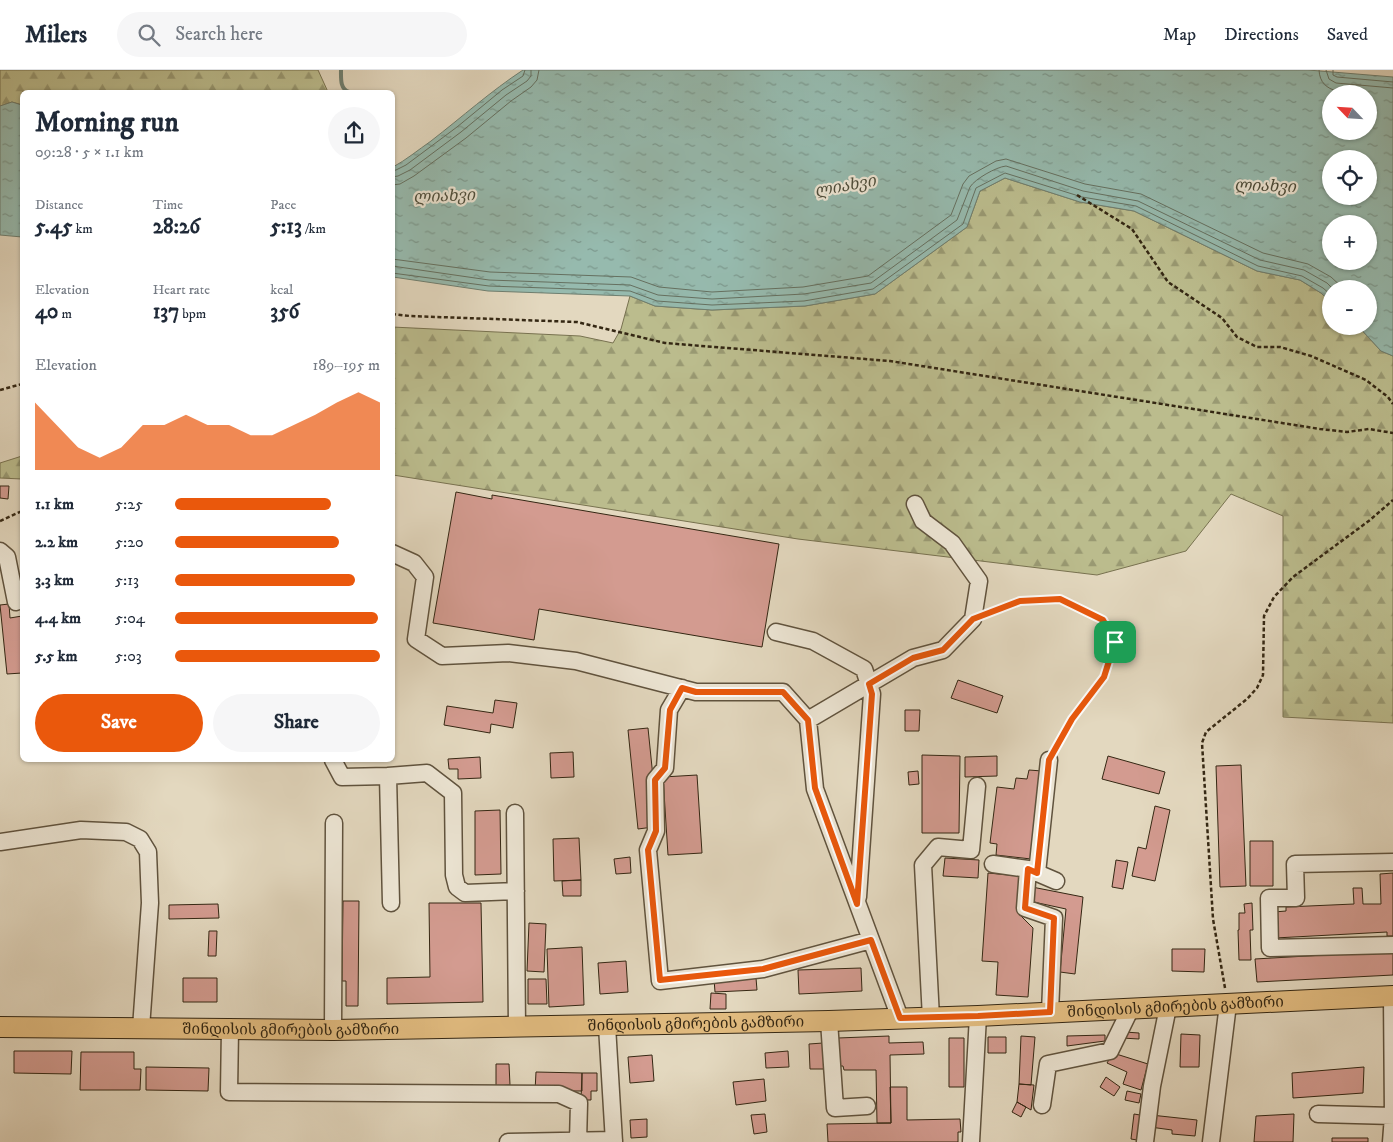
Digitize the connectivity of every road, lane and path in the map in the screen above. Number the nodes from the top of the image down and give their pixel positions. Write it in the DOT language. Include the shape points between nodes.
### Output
graph roads {
  1 [pos="1077,194"];
  2 [pos="395,314"];
  3 [pos="20,385"];
  4 [pos="0,390"];
  5 [pos="1393,404"];
  6 [pos="1393,432"];
  7 [pos="1393,500"];
  8 [pos="915,504"];
  9 [pos="20,512"];
  10 [pos="0,521"];
  11 [pos="0,551"];
  12 [pos="395,554"];
  13 [pos="16,602"];
  14 [pos="973,619"];
  15 [pos="776,632"];
  16 [pos="869,684"];
  17 [pos="682,688"];
  18 [pos="808,720"];
  19 [pos="1049,760"];
  20 [pos="334,762"];
  21 [pos="388,776"];
  22 [pos="977,786"];
  23 [pos="515,813"];
  24 [pos="334,823"];
  25 [pos="0,842"];
  26 [pos="1393,862"];
  27 [pos="993,864"];
  28 [pos="1033,871"];
  29 [pos="1056,880"];
  30 [pos="516,892"];
  31 [pos="391,903"];
  32 [pos="857,904"];
  33 [pos="871,940"];
  34 [pos="1393,945"];
  35 [pos="1393,996"];
  36 [pos="1228,1004"];
  37 [pos="1168,1007"];
  38 [pos="1132,1008"];
  39 [pos="1050,1012"];
  40 [pos="978,1016"];
  41 [pos="900,1018"];
  42 [pos="931,1018"];
  43 [pos="829,1021"];
  44 [pos="607,1026"];
  45 [pos="0,1027"];
  46 [pos="517,1027"];
  47 [pos="141,1028"];
  48 [pos="230,1029"];
  49 [pos="333,1030"];
  50 [pos="1042,1105"];
  51 [pos="867,1106"];
  52 [pos="1318,1114"];
  53 [pos="1393,1116"];
  54 [pos="578,1141"];
  55 [pos="614,1141"];
  56 [pos="508,1142"];
  57 [pos="972,1142"];
  58 [pos="1145,1142"];
  59 [pos="1211,1142"];
  60 [pos="1391,1142"];
  1 -- 5 [label="path" via="1132,230 1168,282 1222,318 1237,337 1257,347 1280,347 1311,356 1366,380"];
  2 -- 6 [label="path" via="578,322 665,343 890,361 1320,429"];
  3 -- 4 [label="path"];
  7 -- 36 [label="path" via="1293,577 1274,597 1264,616 1263,675 1257,688 1206,732 1202,743 1213,919"];
  8 -- 14 [label="street" via="923,522 952,544 979,581"];
  9 -- 10 [label="path"];
  11 -- 13 [label="street" via="7,557"];
  12 -- 17 [label="street" via="414,563 426,577 416,639 442,656 508,653 576,662"];
  14 -- 16 [label="street" via="943,650 913,658"];
  14 -- 19 [label="path" via="1020,601 1060,599 1103,620 1115,642 1104,677 1072,719"];
  15 -- 16 [label="street" via="813,640 864,669"];
  16 -- 18 [label="street"];
  16 -- 32 [label="street" via="872,694"];
  17 -- 18 [label="street" via="696,692 783,692"];
  17 -- 33 [label="street" via="670,710 665,768 655,780 656,831 648,850 660,980 763,969"];
  18 -- 32 [label="street" via="815,788"];
  19 -- 28 [label="street"];
  20 -- 21 [label="street" via="342,777"];
  21 -- 30 [label="street" via="426,773 453,793 457,887 465,893"];
  21 -- 31 [label="street"];
  22 -- 42 [label="street" via="971,850 938,847 923,865"];
  23 -- 30 [label="street"];
  24 -- 49 [label="street"];
  25 -- 47 [label="street" via="81,830 126,832 140,839 148,852 150,903"];
  26 -- 34 [label="street" via="1296,864 1296,898 1269,898 1270,948"];
  27 -- 28 [label="street"];
  28 -- 29 [label="street"];
  28 -- 39 [label="street" via="1025,908 1054,918"];
  30 -- 46 [label="street"];
  32 -- 33 [label="street"];
  33 -- 41 [label="street"];
  35 -- 36 [label="main road, შინდისის გმირების გამზირი"];
  35 -- 53 [label="street"];
  36 -- 37 [label="main road, შინდისის გმირების გამზირი"];
  36 -- 59 [label="street"];
  37 -- 38 [label="main road, შინდისის გმირების გამზირი"];
  37 -- 58 [label="street" via="1152,1086"];
  38 -- 39 [label="main road, შინდისის გმირების გამზირი"];
  38 -- 50 [label="street" via="1110,1052 1048,1064"];
  39 -- 40 [label="main road, შინდისის გმირების გამზირი"];
  40 -- 42 [label="main road, შინდისის გმირების გამზირი"];
  40 -- 57 [label="street"];
  41 -- 42 [label="main road, შინდისის გმირების გამზირი"];
  41 -- 43 [label="main road, შინდისის გმირების გამზირი"];
  43 -- 44 [label="main road, შინდისის გმირების გამზირი"];
  43 -- 51 [label="street" via="835,1108"];
  44 -- 46 [label="main road, შინდისის გმირების გამზირი"];
  44 -- 55 [label="street"];
  45 -- 47 [label="main road, შინდისის გმირების გამზირი"];
  46 -- 49 [label="main road, შინდისის გმირების გამზირი"];
  47 -- 48 [label="main road, შინდისის გმირების გამზირი"];
  48 -- 49 [label="main road, შინდისის გმირების გამზირი"];
  48 -- 54 [label="street" via="229,1092 559,1094 580,1104"];
  52 -- 53 [label="street"];
  53 -- 60 [label="street"];
  54 -- 55 [label="street"];
  54 -- 56 [label="street"];
}
